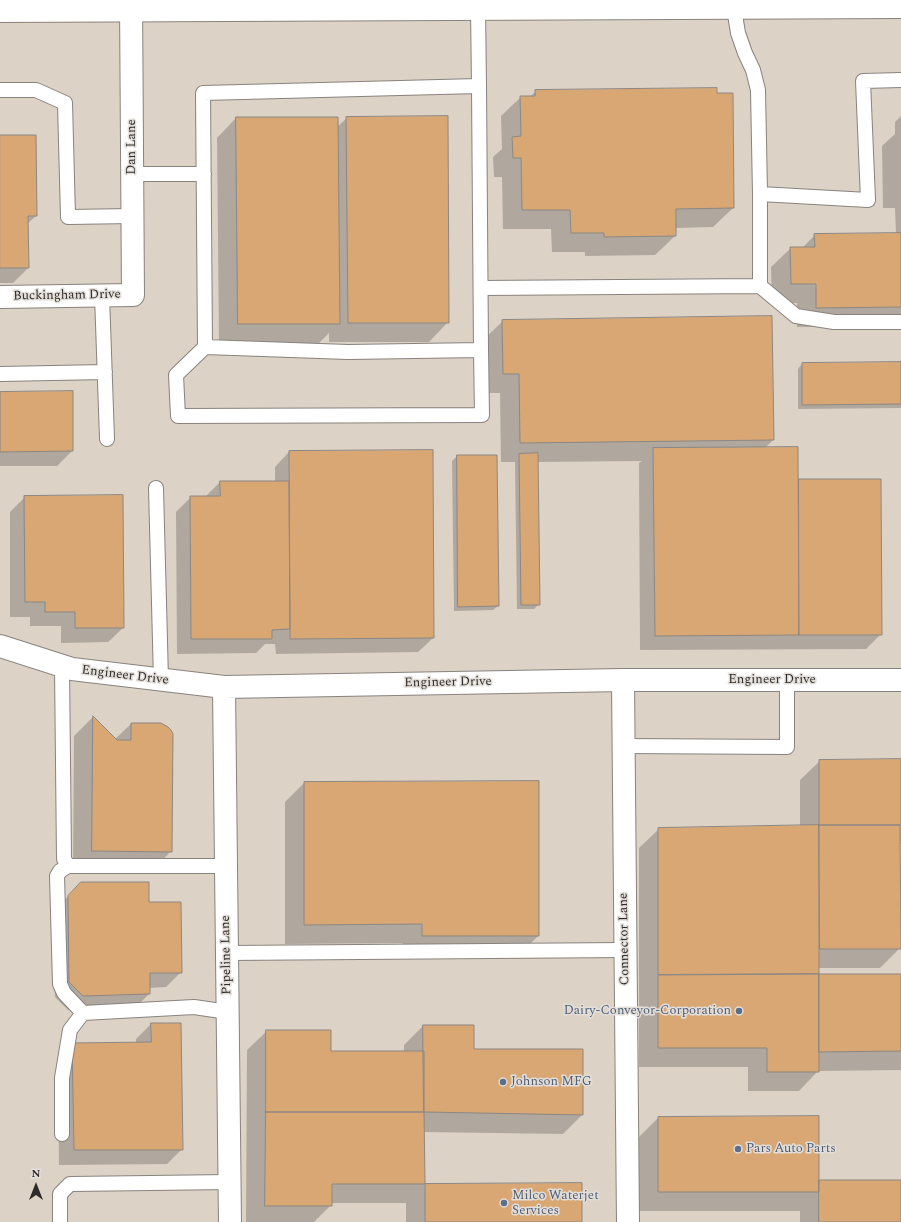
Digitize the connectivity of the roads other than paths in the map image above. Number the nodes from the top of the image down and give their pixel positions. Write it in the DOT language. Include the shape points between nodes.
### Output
graph roads {
  1 [pos="735,4"];
  2 [pos="131,5"];
  3 [pos="901,7"];
  4 [pos="478,8"];
  5 [pos="0,11"];
  6 [pos="901,80"];
  7 [pos="479,86"];
  8 [pos="0,90"];
  9 [pos="132,174"];
  10 [pos="204,174"];
  11 [pos="760,194"];
  12 [pos="132,216"];
  13 [pos="760,286"];
  14 [pos="481,288"];
  15 [pos="102,295"];
  16 [pos="133,295"];
  17 [pos="0,297"];
  18 [pos="901,322"];
  19 [pos="205,347"];
  20 [pos="481,350"];
  21 [pos="105,372"];
  22 [pos="0,374"];
  23 [pos="107,439"];
  24 [pos="156,488"];
  25 [pos="0,646"];
  26 [pos="62,666"];
  27 [pos="161,680"];
  28 [pos="623,680"];
  29 [pos="788,680"];
  30 [pos="901,680"];
  31 [pos="224,687"];
  32 [pos="623,746"];
  33 [pos="68,866"];
  34 [pos="226,866"];
  35 [pos="625,950"];
  36 [pos="227,953"];
  37 [pos="228,1012"];
  38 [pos="83,1013"];
  39 [pos="62,1134"];
  40 [pos="230,1182"];
  41 [pos="60,1222"];
  42 [pos="230,1222"];
  43 [pos="628,1222"];
  1 -- 3 [label="street"];
  1 -- 4 [label="street"];
  1 -- 11 [label="lane" via="738,33 758,90"];
  2 -- 4 [label="street"];
  2 -- 5 [label="street"];
  2 -- 9 [label="street, Dan Lane"];
  4 -- 7 [label="lane"];
  6 -- 11 [label="lane" via="863,81 868,200"];
  7 -- 10 [label="lane" via="203,93"];
  7 -- 14 [label="lane"];
  8 -- 12 [label="lane" via="36,90 64,103 68,217"];
  9 -- 10 [label="lane"];
  9 -- 12 [label="street, Dan Lane"];
  10 -- 19 [label="lane"];
  11 -- 13 [label="lane"];
  12 -- 16 [label="street, Dan Lane"];
  13 -- 14 [label="lane"];
  13 -- 18 [label="lane" via="796,316 834,322"];
  14 -- 20 [label="lane"];
  15 -- 16 [label="street, Buckingham Drive"];
  15 -- 17 [label="street, Buckingham Drive"];
  15 -- 21 [label="lane"];
  19 -- 20 [label="lane" via="348,352"];
  19 -- 20 [label="lane" via="176,375 178,416 482,415"];
  21 -- 22 [label="lane"];
  21 -- 23 [label="lane"];
  24 -- 27 [label="lane"];
  25 -- 26 [label="street, Engineer Drive"];
  26 -- 27 [label="street, Engineer Drive"];
  26 -- 33 [label="lane" via="64,859"];
  27 -- 31 [label="street, Engineer Drive"];
  28 -- 29 [label="street, Engineer Drive"];
  28 -- 31 [label="street, Engineer Drive"];
  28 -- 32 [label="street, Connector Lane"];
  29 -- 30 [label="street, Engineer Drive"];
  29 -- 32 [label="lane" via="788,747"];
  31 -- 34 [label="street, Pipeline Lane"];
  32 -- 35 [label="street, Connector Lane"];
  33 -- 34 [label="lane"];
  33 -- 38 [label="lane" via="57,876 60,984"];
  34 -- 36 [label="street, Pipeline Lane"];
  35 -- 36 [label="lane"];
  35 -- 43 [label="street, Connector Lane"];
  36 -- 37 [label="street, Pipeline Lane"];
  37 -- 38 [label="lane" via="194,1007"];
  37 -- 40 [label="street, Pipeline Lane"];
  38 -- 39 [label="lane" via="70,1030 62,1078"];
  40 -- 41 [label="lane" via="70,1184 60,1194"];
  40 -- 42 [label="street, Pipeline Lane"];
}
